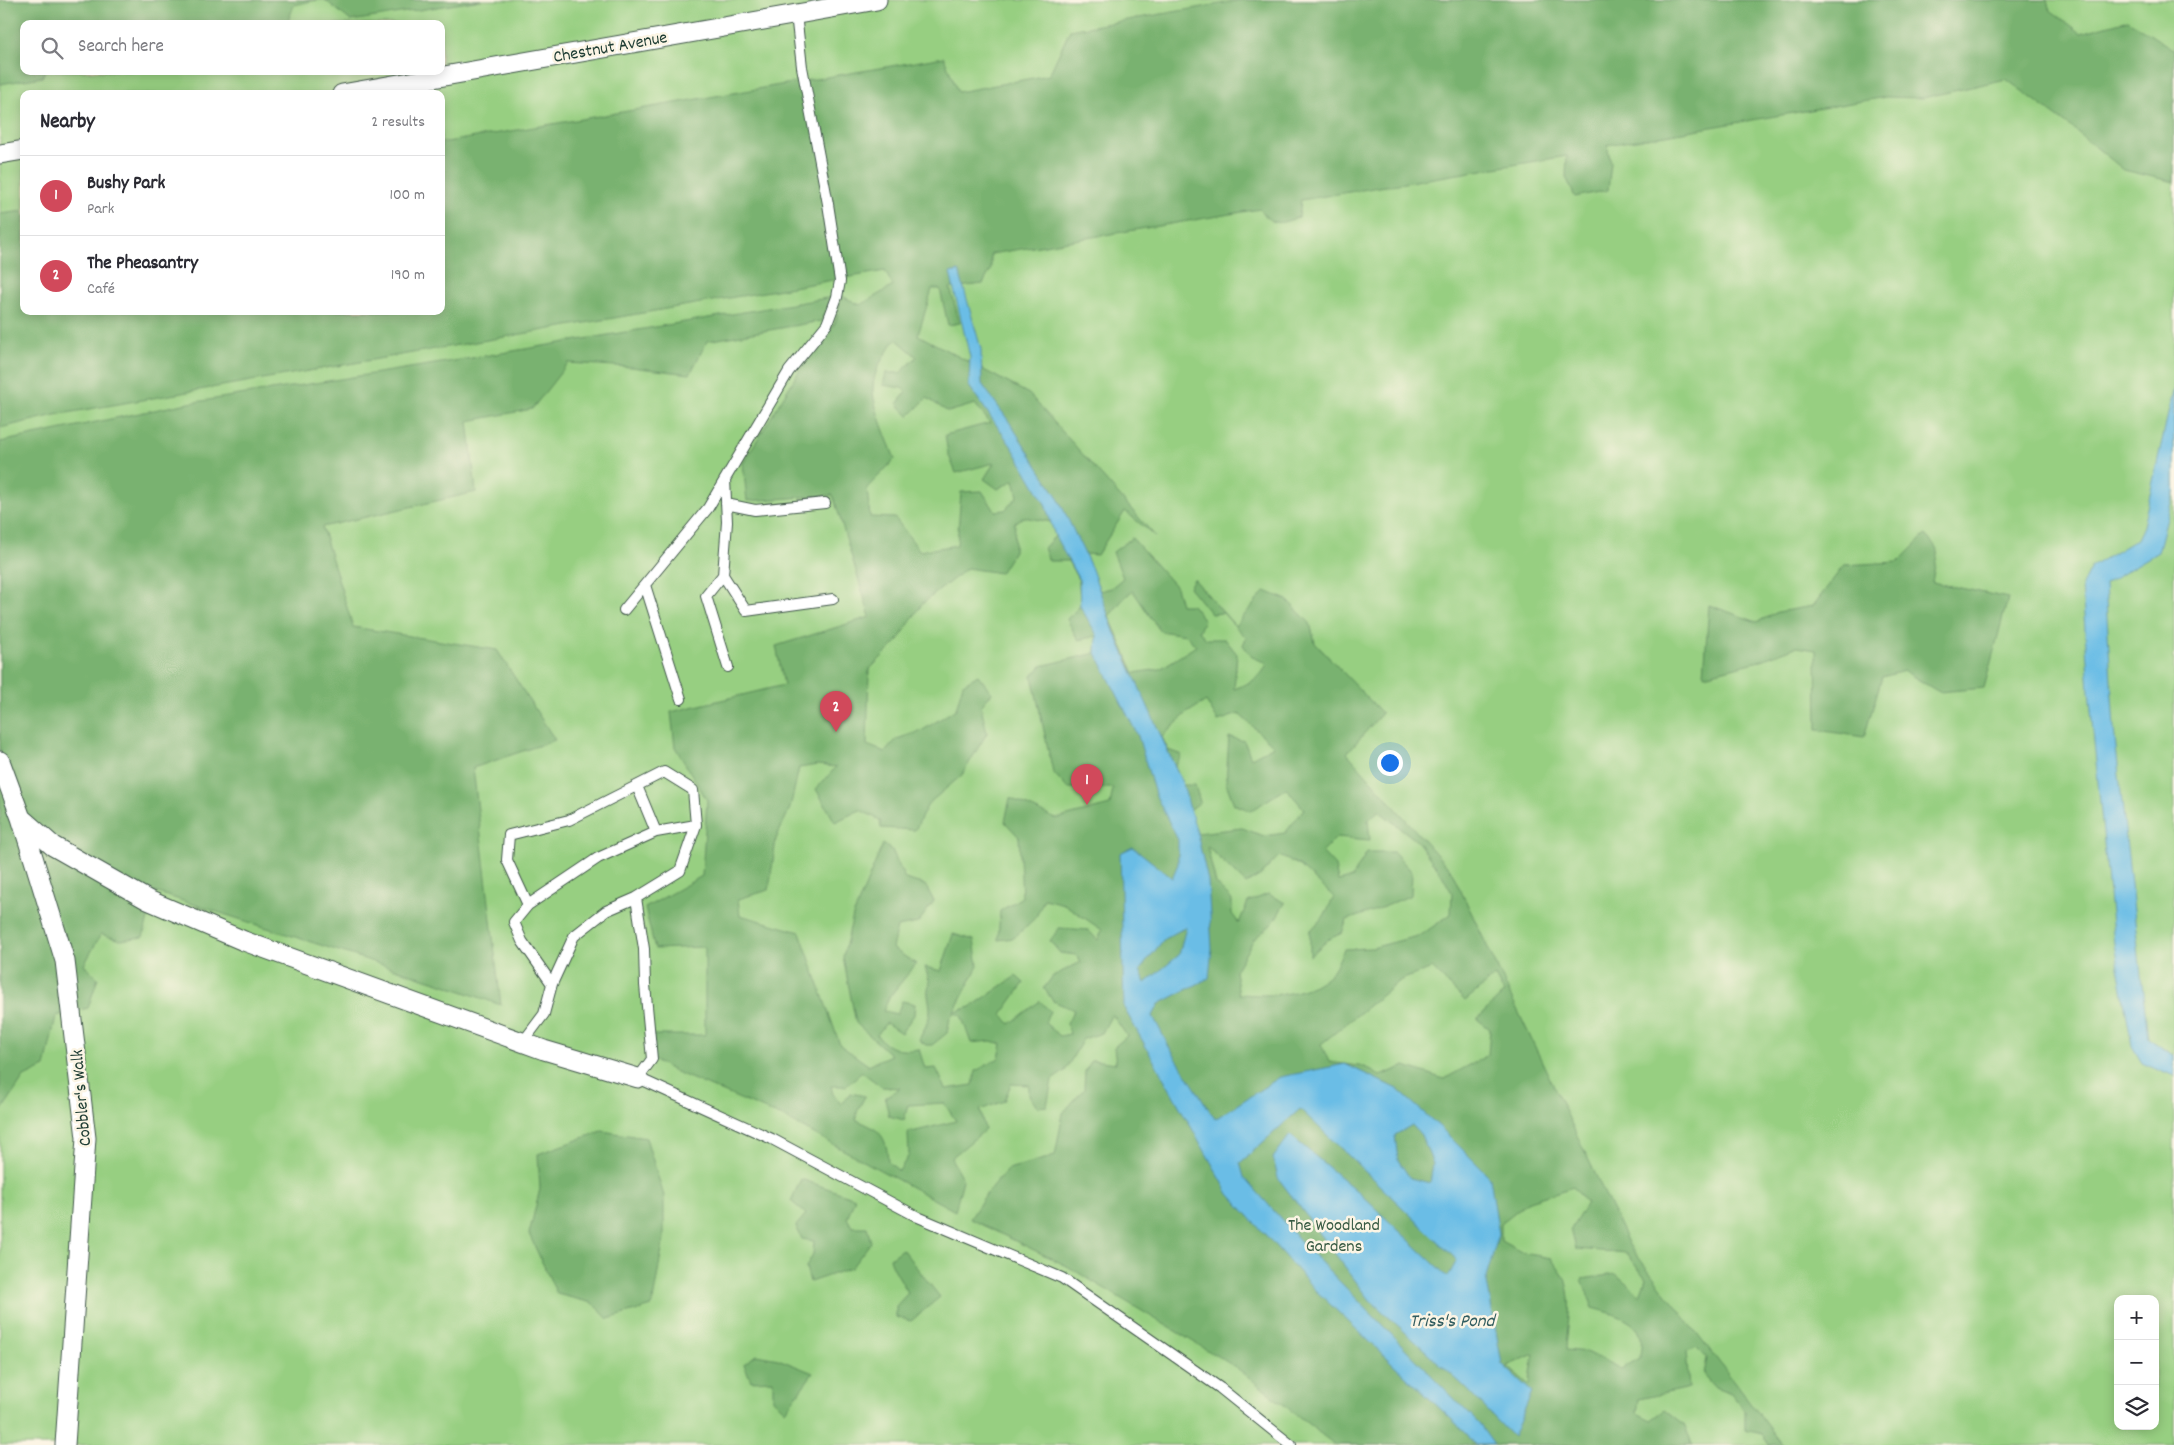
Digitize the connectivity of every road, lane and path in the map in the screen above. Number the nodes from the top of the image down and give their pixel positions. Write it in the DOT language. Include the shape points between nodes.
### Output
graph roads {
  1 [pos="877,0"];
  2 [pos="796,14"];
  3 [pos="365,90"];
  4 [pos="20,151"];
  5 [pos="0,154"];
  6 [pos="725,478"];
  7 [pos="825,503"];
  8 [pos="726,504"];
  9 [pos="723,575"];
  10 [pos="645,585"];
  11 [pos="834,599"];
  12 [pos="624,610"];
  13 [pos="728,666"];
  14 [pos="681,699"];
  15 [pos="0,761"];
  16 [pos="637,786"];
  17 [pos="21,818"];
  18 [pos="696,825"];
  19 [pos="656,832"];
  20 [pos="636,898"];
  21 [pos="528,905"];
  22 [pos="552,984"];
  23 [pos="523,1042"];
  24 [pos="638,1078"];
  25 [pos="65,1445"];
  26 [pos="1290,1445"];
  1 -- 2 [label="street, Chestnut Avenue"];
  2 -- 3 [label="street, Chestnut Avenue"];
  2 -- 6 [label="lane" via="802,67 840,281 827,324 789,371"];
  4 -- 5 [label="street"];
  6 -- 8 [label="lane"];
  6 -- 10 [label="lane" via="708,508"];
  7 -- 8 [label="lane" via="755,510"];
  8 -- 9 [label="lane"];
  9 -- 11 [label="lane" via="746,611"];
  9 -- 13 [label="lane" via="706,596"];
  10 -- 12 [label="lane"];
  10 -- 14 [label="lane"];
  15 -- 17 [label="street, Cobbler's Walk"];
  16 -- 18 [label="lane" via="664,772 693,790"];
  16 -- 19 [label="lane"];
  16 -- 21 [label="lane" via="570,820 509,835 506,860"];
  17 -- 23 [label="street" via="53,846 148,900 244,941"];
  17 -- 25 [label="street, Cobbler's Walk" via="65,960 86,1138"];
  18 -- 19 [label="lane"];
  18 -- 20 [label="lane" via="680,871"];
  19 -- 21 [label="lane" via="598,858"];
  20 -- 22 [label="lane" via="606,910 574,936"];
  20 -- 24 [label="lane" via="644,949 644,984 652,1059"];
  21 -- 22 [label="lane" via="514,922 522,940"];
  22 -- 23 [label="lane" via="544,1014"];
  23 -- 24 [label="street"];
  24 -- 26 [label="lane" via="772,1139 918,1217 1062,1278 1220,1388"];
}
